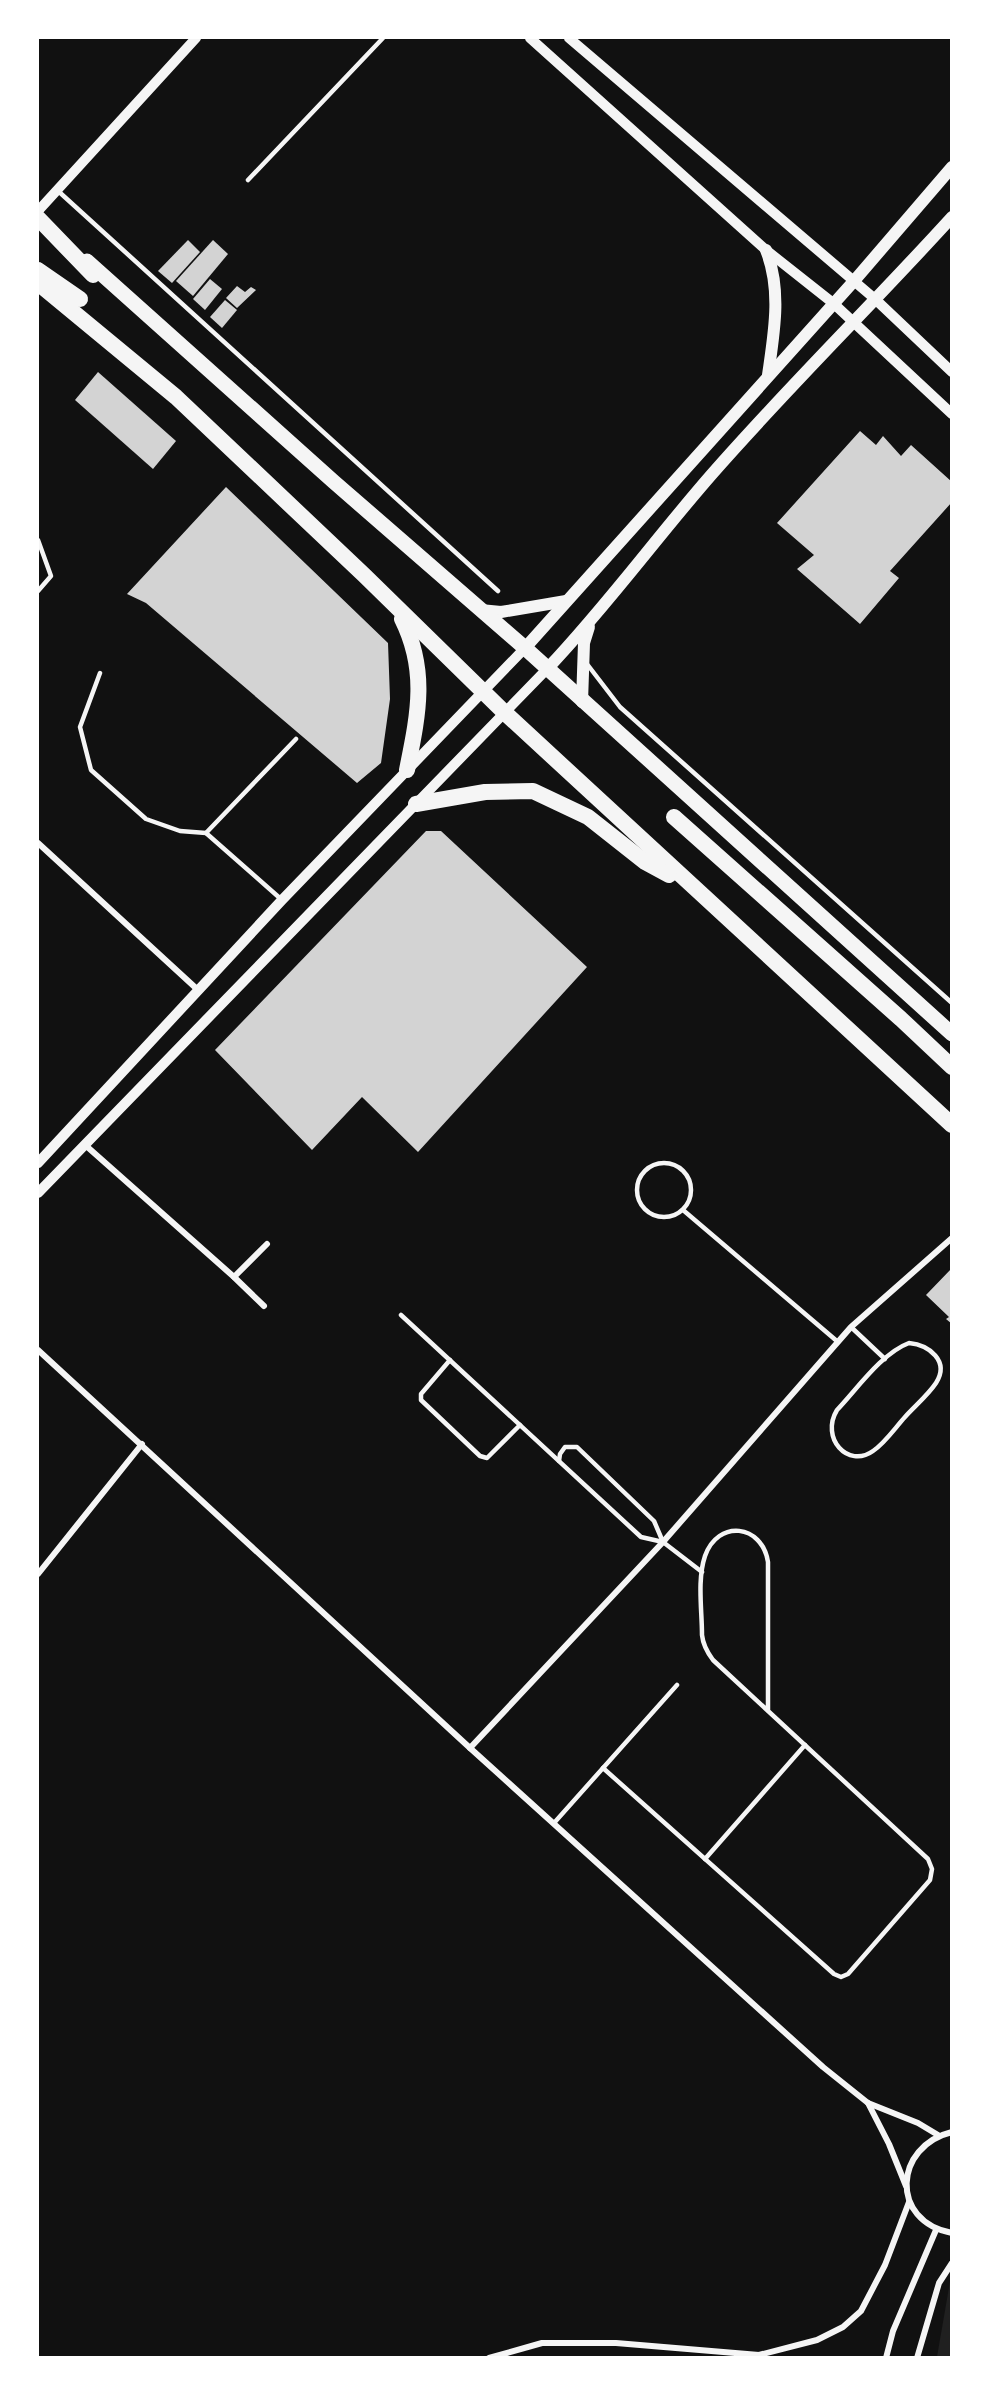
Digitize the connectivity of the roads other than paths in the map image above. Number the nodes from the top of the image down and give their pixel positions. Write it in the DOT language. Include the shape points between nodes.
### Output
graph roads {
  1 [pos="196,38"];
  2 [pos="383,38"];
  3 [pos="530,38"];
  4 [pos="569,38"];
  5 [pos="951,167"];
  6 [pos="248,180"];
  7 [pos="57,190"];
  8 [pos="38,211"];
  9 [pos="951,217"];
  10 [pos="38,218"];
  11 [pos="766,250"];
  12 [pos="38,270"];
  13 [pos="93,275"];
  14 [pos="854,281"];
  15 [pos="38,283"];
  16 [pos="80,299"];
  17 [pos="875,299"];
  18 [pos="832,303"];
  19 [pos="853,323"];
  20 [pos="951,372"];
  21 [pos="767,376"];
  22 [pos="951,414"];
  23 [pos="38,540"];
  24 [pos="38,591"];
  25 [pos="498,591"];
  26 [pos="566,601"];
  27 [pos="397,607"];
  28 [pos="480,610"];
  29 [pos="590,624"];
  30 [pos="525,648"];
  31 [pos="582,658"];
  32 [pos="547,669"];
  33 [pos="100,673"];
  34 [pos="483,692"];
  35 [pos="582,702"];
  36 [pos="504,712"];
  37 [pos="296,739"];
  38 [pos="407,770"];
  39 [pos="416,804"];
  40 [pos="674,817"];
  41 [pos="206,833"];
  42 [pos="38,843"];
  43 [pos="696,891"];
  44 [pos="282,900"];
  45 [pos="198,990"];
  46 [pos="951,1003"];
  47 [pos="951,1034"];
  48 [pos="951,1067"];
  49 [pos="951,1125"];
  50 [pos="83,1144"];
  51 [pos="38,1163"];
  52 [pos="38,1192"];
  53 [pos="683,1210"];
  54 [pos="951,1238"];
  55 [pos="267,1244"];
  56 [pos="234,1276"];
  57 [pos="264,1306"];
  58 [pos="401,1316"];
  59 [pos="851,1327"];
  60 [pos="838,1342"];
  61 [pos="38,1350"];
  62 [pos="885,1359"];
  63 [pos="450,1360"];
  64 [pos="520,1425"];
  65 [pos="142,1444"];
  66 [pos="558,1461"];
  67 [pos="663,1542"];
  68 [pos="702,1572"];
  69 [pos="38,1574"];
  70 [pos="677,1685"];
  71 [pos="768,1711"];
  72 [pos="805,1745"];
  73 [pos="470,1748"];
  74 [pos="603,1768"];
  75 [pos="554,1823"];
  76 [pos="705,1859"];
  77 [pos="868,2103"];
  78 [pos="951,2132"];
  79 [pos="938,2135"];
  80 [pos="906,2186"];
  81 [pos="909,2202"];
  82 [pos="936,2230"];
  83 [pos="951,2233"];
  84 [pos="951,2263"];
  85 [pos="489,2358"];
  86 [pos="886,2358"];
  87 [pos="917,2358"];
  1 -- 7 [label="street"];
  2 -- 6 [label="lane"];
  3 -- 11 [label="street"];
  4 -- 14 [label="street"];
  5 -- 14 [label="main road"];
  7 -- 8 [label="street"];
  7 -- 25 [label="lane"];
  9 -- 17 [label="main road"];
  10 -- 13 [label="highway"];
  10 -- 28 [label="main road"];
  11 -- 18 [label="street"];
  11 -- 21 [label="main road" via="776,290"];
  12 -- 16 [label="highway"];
  14 -- 17 [label="street"];
  14 -- 18 [label="main road"];
  15 -- 27 [label="highway" via="176,397"];
  17 -- 19 [label="main road"];
  17 -- 20 [label="street"];
  18 -- 19 [label="street"];
  18 -- 21 [label="main road"];
  19 -- 22 [label="street"];
  19 -- 29 [label="main road" via="713,473 617,586"];
  21 -- 26 [label="main road"];
  23 -- 24 [label="lane" via="51,576"];
  26 -- 28 [label="main road" via="501,612"];
  26 -- 30 [label="main road"];
  27 -- 34 [label="highway"];
  27 -- 38 [label="highway" via="418,662 418,711"];
  28 -- 30 [label="main road"];
  29 -- 31 [label="main road"];
  29 -- 32 [label="main road"];
  30 -- 32 [label="main road"];
  30 -- 34 [label="street"];
  31 -- 35 [label="main road"];
  31 -- 46 [label="lane" via="620,707"];
  32 -- 35 [label="main road"];
  32 -- 36 [label="street"];
  33 -- 41 [label="lane" via="80,727 91,771 146,819 180,831"];
  34 -- 36 [label="highway"];
  34 -- 38 [label="street"];
  35 -- 47 [label="main road"];
  36 -- 39 [label="street"];
  36 -- 43 [label="highway"];
  37 -- 41 [label="lane"];
  38 -- 44 [label="street"];
  39 -- 43 [label="highway" via="485,792 533,791 588,818 645,862"];
  39 -- 50 [label="street"];
  40 -- 48 [label="highway"];
  41 -- 44 [label="lane"];
  42 -- 45 [label="street"];
  43 -- 49 [label="highway"];
  44 -- 45 [label="street"];
  45 -- 51 [label="street"];
  50 -- 52 [label="street"];
  50 -- 56 [label="street"];
  53 -- 53 [label="lane" via="662,1218 642,1208 636,1186 649,1167 659,1163 681,1169 692,1189"];
  53 -- 60 [label="lane"];
  54 -- 59 [label="street"];
  55 -- 56 [label="street"];
  56 -- 57 [label="street"];
  58 -- 63 [label="lane"];
  59 -- 60 [label="street"];
  59 -- 62 [label="lane"];
  60 -- 67 [label="street"];
  61 -- 65 [label="street"];
  62 -- 62 [label="lane" via="832,1418 835,1443 848,1453 873,1451 936,1382 938,1360 921,1344 899,1346"];
  63 -- 64 [label="lane"];
  63 -- 64 [label="lane" via="421,1394 421,1400 480,1456 487,1458"];
  64 -- 66 [label="lane"];
  65 -- 69 [label="street"];
  65 -- 73 [label="street"];
  66 -- 67 [label="lane" via="641,1537"];
  66 -- 67 [label="lane" via="565,1447 577,1447 654,1521"];
  67 -- 68 [label="lane"];
  67 -- 73 [label="street"];
  68 -- 71 [label="lane" via="703,1644 713,1660"];
  68 -- 71 [label="lane" via="712,1542 728,1532 742,1531 754,1536 766,1551"];
  70 -- 74 [label="lane"];
  71 -- 72 [label="lane"];
  72 -- 76 [label="lane"];
  72 -- 76 [label="lane" via="928,1859 932,1869 930,1880 856,1965 842,1977 834,1974"];
  73 -- 75 [label="street"];
  74 -- 75 [label="lane"];
  74 -- 76 [label="lane"];
  75 -- 77 [label="street" via="823,2067"];
  77 -- 79 [label="street"];
  77 -- 80 [label="street"];
  78 -- 79 [label="street"];
  79 -- 80 [label="street" via="914,2155"];
  80 -- 81 [label="street"];
  81 -- 82 [label="street" via="920,2219"];
  81 -- 85 [label="street" via="885,2265 861,2311 817,2340 759,2355 616,2343 542,2343"];
  82 -- 83 [label="street"];
  82 -- 86 [label="street" via="893,2331"];
  84 -- 87 [label="street" via="939,2283"];
}
